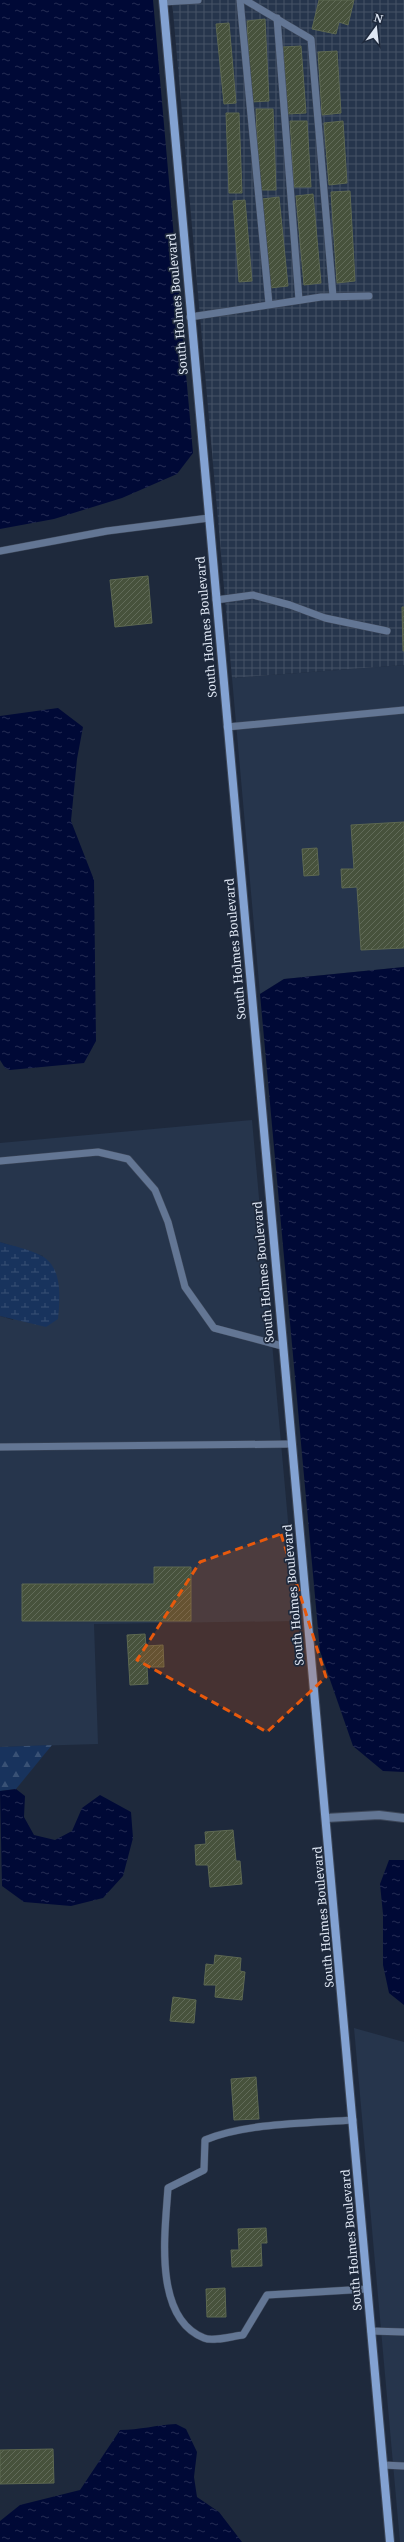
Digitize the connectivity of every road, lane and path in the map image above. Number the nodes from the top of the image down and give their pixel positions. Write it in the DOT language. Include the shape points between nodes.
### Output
graph roads {
  1 [pos="198,0"];
  2 [pos="240,0"];
  3 [pos="245,0"];
  4 [pos="163,1"];
  5 [pos="277,18"];
  6 [pos="333,296"];
  7 [pos="369,296"];
  8 [pos="299,300"];
  9 [pos="269,304"];
  10 [pos="190,317"];
  11 [pos="209,518"];
  12 [pos="0,550"];
  13 [pos="216,600"];
  14 [pos="387,631"];
  15 [pos="404,710"];
  16 [pos="227,727"];
  17 [pos="0,1161"];
  18 [pos="282,1346"];
  19 [pos="290,1444"];
  20 [pos="0,1447"];
  21 [pos="326,1818"];
  22 [pos="404,1818"];
  23 [pos="353,2120"];
  24 [pos="368,2289"];
  25 [pos="371,2332"];
  26 [pos="404,2332"];
  27 [pos="383,2465"];
  28 [pos="404,2466"];
  29 [pos="390,2542"];
  1 -- 4 [label="lane"];
  2 -- 9 [label="lane"];
  3 -- 5 [label="lane"];
  4 -- 10 [label="main road, South Holmes Boulevard"];
  5 -- 6 [label="lane" via="312,39"];
  5 -- 8 [label="lane"];
  6 -- 7 [label="lane"];
  6 -- 8 [label="lane"];
  8 -- 9 [label="lane"];
  9 -- 10 [label="lane"];
  10 -- 11 [label="main road, South Holmes Boulevard"];
  11 -- 12 [label="lane"];
  11 -- 13 [label="main road, South Holmes Boulevard"];
  13 -- 14 [label="lane" via="253,595 325,618"];
  13 -- 16 [label="main road, South Holmes Boulevard"];
  15 -- 16 [label="lane"];
  16 -- 18 [label="main road, South Holmes Boulevard"];
  17 -- 18 [label="lane" via="98,1152 128,1159 155,1190 168,1222 185,1287 214,1328"];
  18 -- 19 [label="main road, South Holmes Boulevard"];
  19 -- 20 [label="lane"];
  19 -- 21 [label="main road, South Holmes Boulevard"];
  21 -- 22 [label="street" via="379,1815"];
  21 -- 23 [label="main road, South Holmes Boulevard"];
  23 -- 24 [label="main road, South Holmes Boulevard"];
  23 -- 24 [label="lane" via="221,2133 205,2140 204,2170 168,2188 165,2261 171,2302 186,2328 206,2339 243,2335 267,2295"];
  24 -- 25 [label="main road, South Holmes Boulevard"];
  25 -- 26 [label="lane"];
  25 -- 27 [label="main road, South Holmes Boulevard"];
  27 -- 28 [label="lane"];
  27 -- 29 [label="main road, South Holmes Boulevard"];
}
